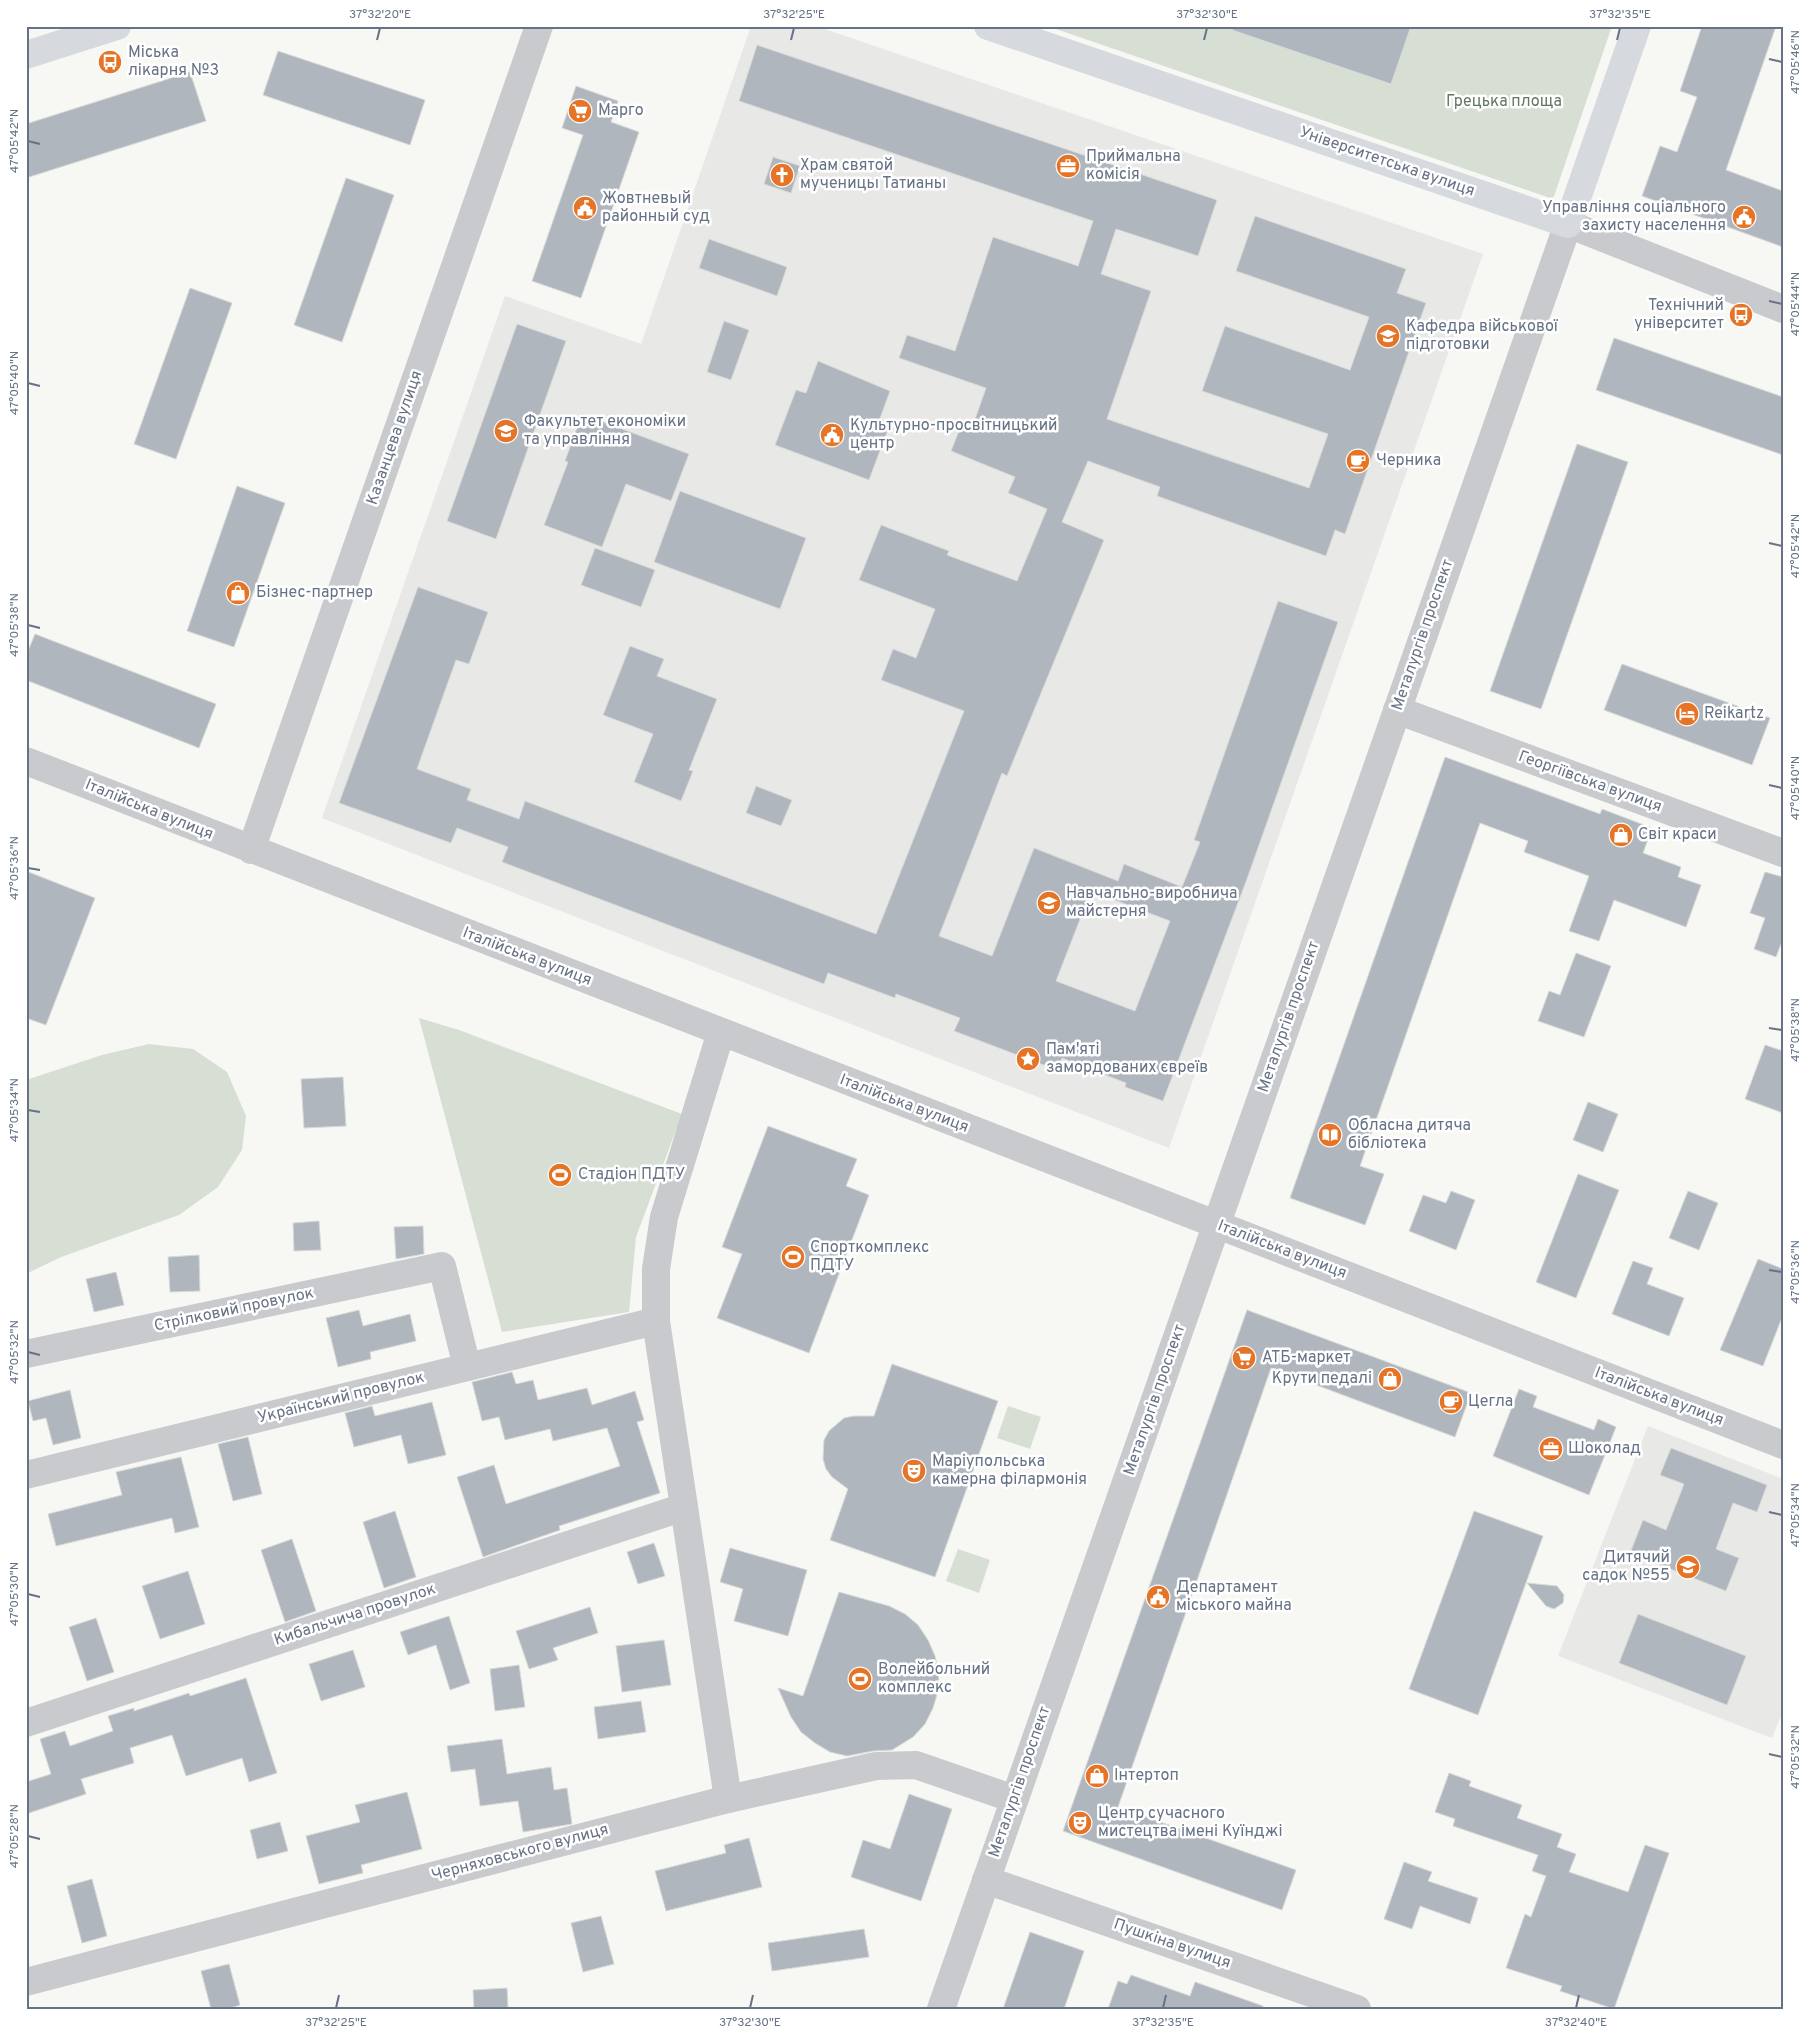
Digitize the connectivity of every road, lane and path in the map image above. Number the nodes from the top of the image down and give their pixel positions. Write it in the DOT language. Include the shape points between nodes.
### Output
graph roads {
  1 [pos="117,26"];
  2 [pos="539,26"];
  3 [pos="988,26"];
  4 [pos="1638,26"];
  5 [pos="26,55"];
  6 [pos="1568,224"];
  7 [pos="1783,309"];
  8 [pos="1397,710"];
  9 [pos="26,761"];
  10 [pos="250,850"];
  11 [pos="1783,853"];
  12 [pos="721,1032"];
  13 [pos="1216,1224"];
  14 [pos="656,1321"];
  15 [pos="26,1354"];
  16 [pos="467,1367"];
  17 [pos="1783,1445"];
  18 [pos="26,1476"];
  19 [pos="684,1507"];
  20 [pos="26,1722"];
  21 [pos="728,1799"];
  22 [pos="1014,1799"];
  23 [pos="986,1880"];
  24 [pos="26,1982"];
  25 [pos="941,2009"];
  26 [pos="1357,2009"];
  1 -- 5 [label="main road"];
  2 -- 10 [label="street, Казанцева вулиця"];
  3 -- 6 [label="main road, Університетська вулиця"];
  4 -- 6 [label="main road, Металургів проспект"];
  6 -- 7 [label="street, Університетська вулиця"];
  6 -- 8 [label="street, Металургів проспект"];
  8 -- 11 [label="street, Георгіївська вулиця"];
  8 -- 13 [label="street, Металургів проспект"];
  9 -- 10 [label="street, Італійська вулиця"];
  10 -- 12 [label="street, Італійська вулиця"];
  12 -- 13 [label="street, Італійська вулиця"];
  12 -- 14 [label="street" via="664,1217 656,1269"];
  13 -- 17 [label="street, Італійська вулиця"];
  13 -- 22 [label="street, Металургів проспект"];
  14 -- 16 [label="street, Український провулок"];
  14 -- 19 [label="street"];
  15 -- 16 [label="street, Стрілковий провулок" via="442,1266"];
  16 -- 18 [label="street, Український провулок"];
  19 -- 20 [label="street, Кибальчича провулок"];
  19 -- 21 [label="street"];
  21 -- 22 [label="street, Черняховського вулиця" via="876,1766 902,1764 929,1769"];
  21 -- 24 [label="street, Черняховського вулиця"];
  22 -- 23 [label="street, Металургів проспект"];
  23 -- 25 [label="street, Металургів проспект"];
  23 -- 26 [label="street, Пушкіна вулиця"];
}
